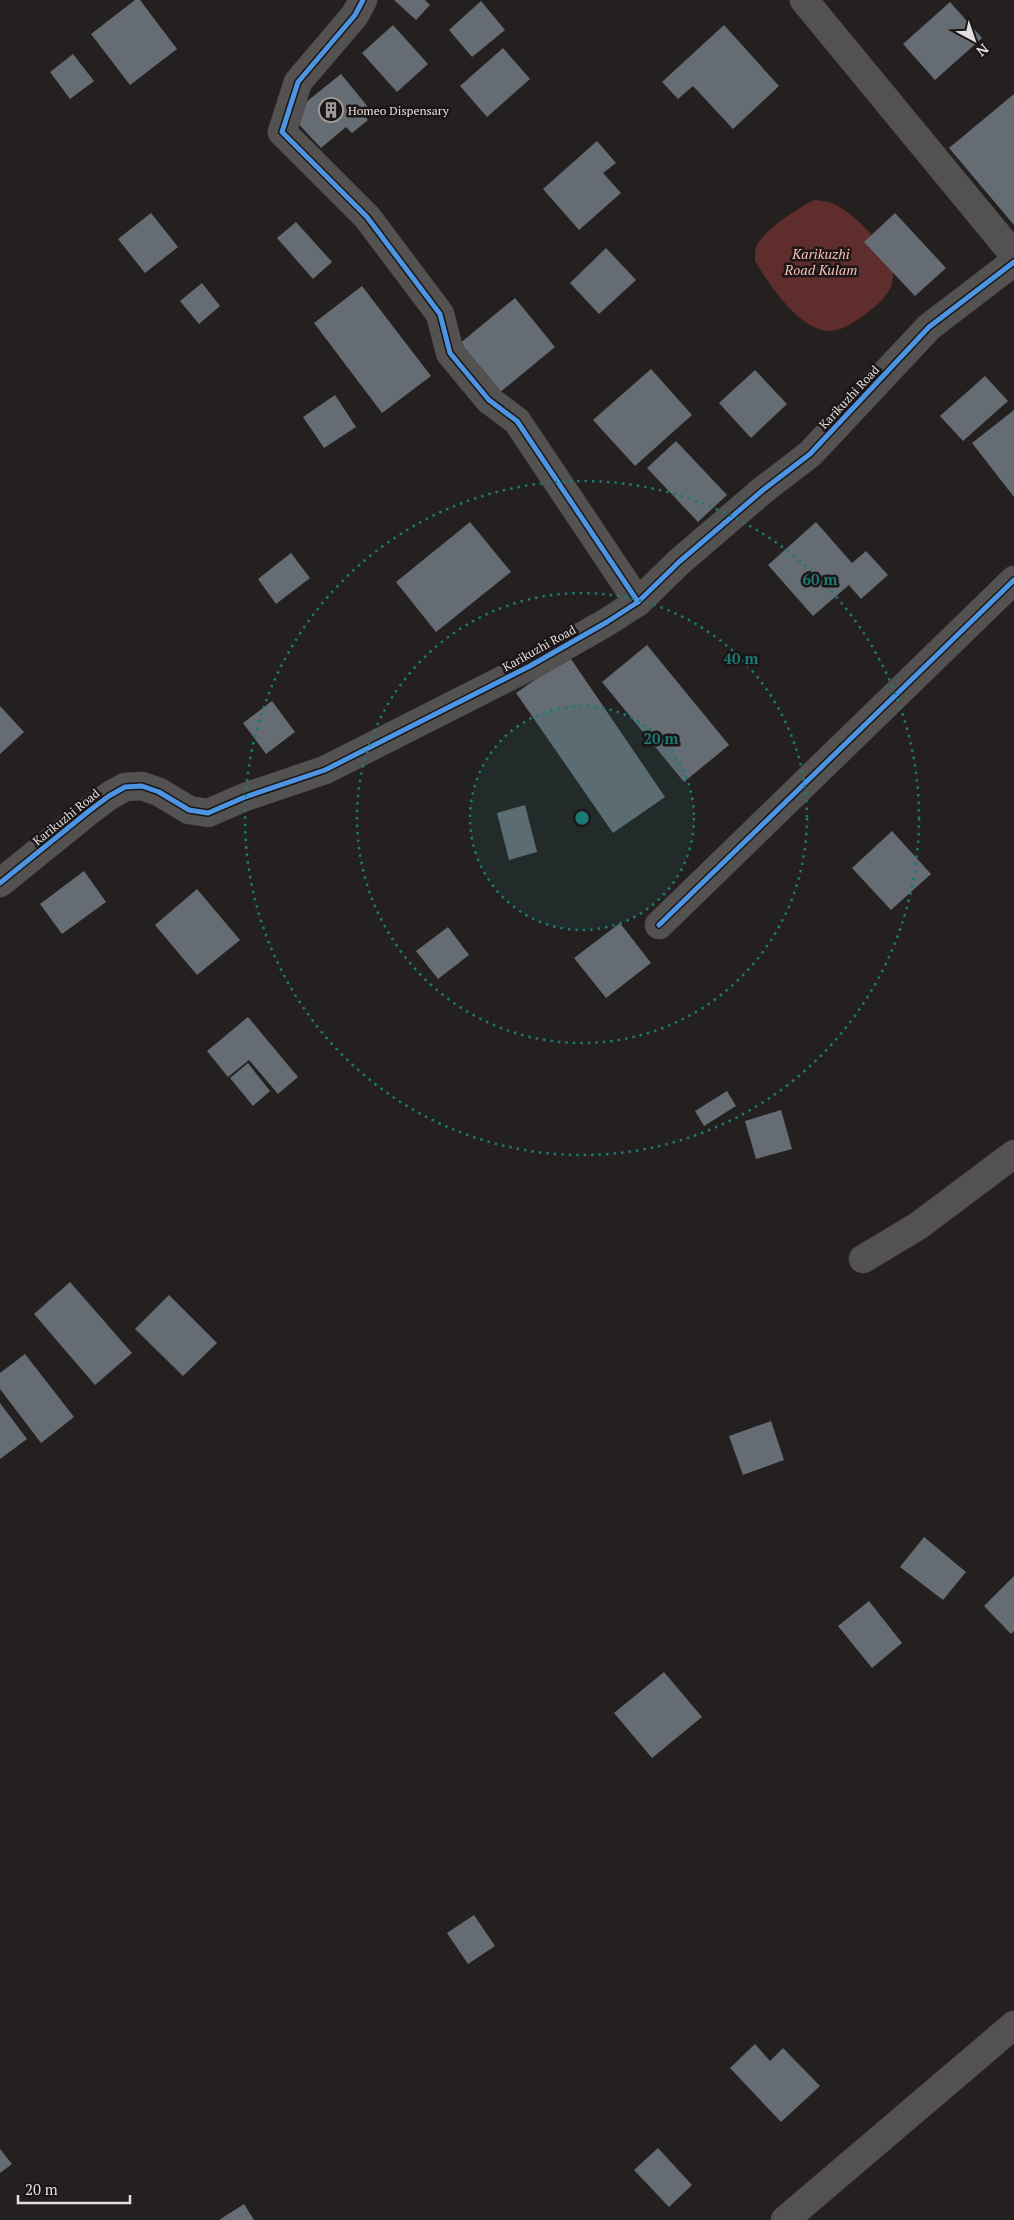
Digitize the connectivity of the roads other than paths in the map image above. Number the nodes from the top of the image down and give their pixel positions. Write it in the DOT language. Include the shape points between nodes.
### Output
graph roads {
  1 [pos="363,0"];
  2 [pos="804,0"];
  3 [pos="1014,255"];
  4 [pos="1014,262"];
  5 [pos="1014,580"];
  6 [pos="638,602"];
  7 [pos="0,883"];
  8 [pos="659,925"];
  9 [pos="1014,1154"];
  10 [pos="863,1259"];
  11 [pos="1014,2025"];
  12 [pos="785,2220"];
  1 -- 6 [label="street" via="355,15 298,82 282,132 367,217 395,253 440,314 450,353 489,400 517,421"];
  2 -- 3 [label="street"];
  4 -- 6 [label="street, Karikuzhi Road" via="929,326 810,454 679,562"];
  5 -- 8 [label="street"];
  6 -- 7 [label="street, Karikuzhi Road" via="530,666 325,770 208,813 189,810 142,786 125,787 88,811"];
  9 -- 10 [label="street" via="918,1226"];
  11 -- 12 [label="street"];
}
